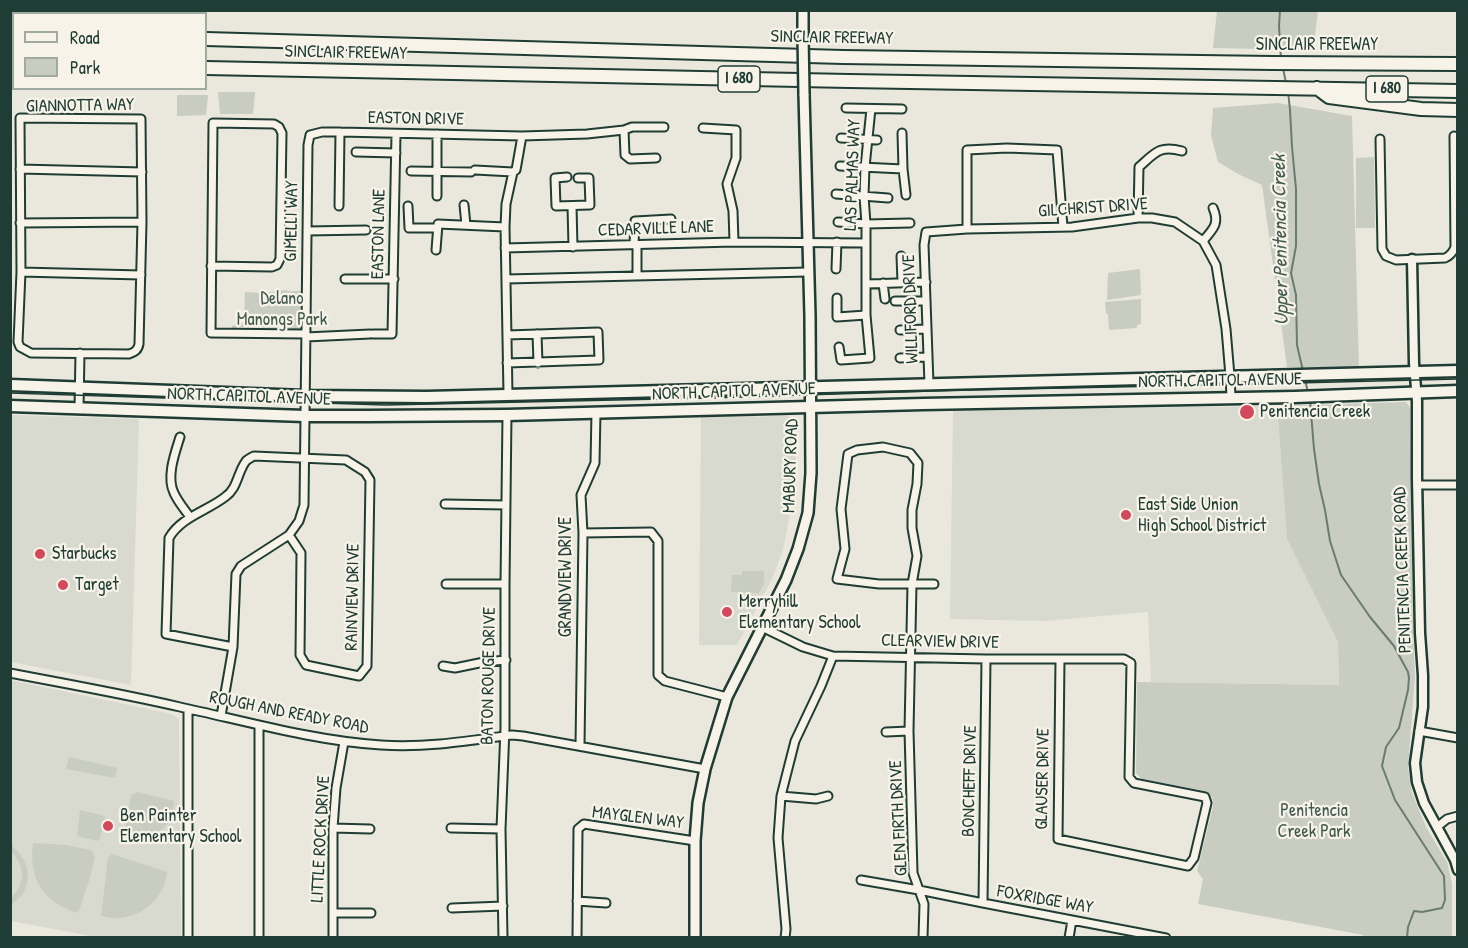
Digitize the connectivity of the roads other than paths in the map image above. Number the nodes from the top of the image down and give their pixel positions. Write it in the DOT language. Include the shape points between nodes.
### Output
graph roads {
  1 [pos="803,10"];
  2 [pos="207,39"];
  3 [pos="1458,64"];
  4 [pos="207,68"];
  5 [pos="1313,88"];
  6 [pos="1458,91"];
  7 [pos="846,108"];
  8 [pos="871,109"];
  9 [pos="902,109"];
  10 [pos="1458,110"];
  11 [pos="664,127"];
  12 [pos="703,128"];
  13 [pos="624,130"];
  14 [pos="340,132"];
  15 [pos="902,133"];
  16 [pos="396,134"];
  17 [pos="437,134"];
  18 [pos="310,135"];
  19 [pos="522,136"];
  20 [pos="1454,136"];
  21 [pos="842,138"];
  22 [pos="867,139"];
  23 [pos="1380,139"];
  24 [pos="877,140"];
  25 [pos="1182,151"];
  26 [pos="356,152"];
  27 [pos="396,153"];
  28 [pos="656,158"];
  29 [pos="840,166"];
  30 [pos="865,167"];
  31 [pos="20,169"];
  32 [pos="903,169"];
  33 [pos="411,171"];
  34 [pos="438,171"];
  35 [pos="142,172"];
  36 [pos="513,172"];
  37 [pos="567,177"];
  38 [pos="578,178"];
  39 [pos="836,194"];
  40 [pos="906,195"];
  41 [pos="437,196"];
  42 [pos="864,196"];
  43 [pos="888,198"];
  44 [pos="464,205"];
  45 [pos="339,206"];
  46 [pos="408,206"];
  47 [pos="572,206"];
  48 [pos="1213,208"];
  49 [pos="1138,218"];
  50 [pos="671,219"];
  51 [pos="142,222"];
  52 [pos="838,222"];
  53 [pos="20,223"];
  54 [pos="910,223"];
  55 [pos="866,224"];
  56 [pos="466,225"];
  57 [pos="505,227"];
  58 [pos="1063,227"];
  59 [pos="437,228"];
  60 [pos="967,229"];
  61 [pos="366,230"];
  62 [pos="307,231"];
  63 [pos="926,232"];
  64 [pos="1203,241"];
  65 [pos="734,242"];
  66 [pos="808,242"];
  67 [pos="837,242"];
  68 [pos="865,243"];
  69 [pos="635,245"];
  70 [pos="573,247"];
  71 [pos="505,248"];
  72 [pos="436,250"];
  73 [pos="901,256"];
  74 [pos="1412,259"];
  75 [pos="211,266"];
  76 [pos="836,269"];
  77 [pos="21,272"];
  78 [pos="808,272"];
  79 [pos="141,275"];
  80 [pos="637,276"];
  81 [pos="345,279"];
  82 [pos="394,279"];
  83 [pos="506,279"];
  84 [pos="902,282"];
  85 [pos="926,282"];
  86 [pos="884,283"];
  87 [pos="867,284"];
  88 [pos="837,298"];
  89 [pos="885,299"];
  90 [pos="926,301"];
  91 [pos="895,302"];
  92 [pos="866,315"];
  93 [pos="927,329"];
  94 [pos="900,330"];
  95 [pos="537,334"];
  96 [pos="306,335"];
  97 [pos="507,335"];
  98 [pos="839,347"];
  99 [pos="80,353"];
  100 [pos="928,357"];
  101 [pos="900,358"];
  102 [pos="507,363"];
  103 [pos="538,363"];
  104 [pos="1458,371"];
  105 [pos="1415,372"];
  106 [pos="1230,376"];
  107 [pos="929,384"];
  108 [pos="10,385"];
  109 [pos="810,386"];
  110 [pos="79,388"];
  111 [pos="1458,391"];
  112 [pos="1416,392"];
  113 [pos="508,394"];
  114 [pos="306,396"];
  115 [pos="1231,397"];
  116 [pos="10,406"];
  117 [pos="810,407"];
  118 [pos="79,409"];
  119 [pos="596,412"];
  120 [pos="507,415"];
  121 [pos="306,416"];
  122 [pos="180,437"];
  123 [pos="304,458"];
  124 [pos="1417,485"];
  125 [pos="1458,485"];
  126 [pos="446,504"];
  127 [pos="506,505"];
  128 [pos="190,517"];
  129 [pos="583,532"];
  130 [pos="289,536"];
  131 [pos="446,584"];
  132 [pos="505,584"];
  133 [pos="912,584"];
  134 [pos="934,584"];
  135 [pos="762,627"];
  136 [pos="233,647"];
  137 [pos="834,656"];
  138 [pos="911,656"];
  139 [pos="986,658"];
  140 [pos="1060,659"];
  141 [pos="506,660"];
  142 [pos="443,666"];
  143 [pos="10,673"];
  144 [pos="727,697"];
  145 [pos="188,709"];
  146 [pos="222,716"];
  147 [pos="260,725"];
  148 [pos="1419,730"];
  149 [pos="909,731"];
  150 [pos="886,732"];
  151 [pos="504,736"];
  152 [pos="1458,738"];
  153 [pos="344,742"];
  154 [pos="580,745"];
  155 [pos="705,769"];
  156 [pos="781,796"];
  157 [pos="828,796"];
  158 [pos="1458,816"];
  159 [pos="1437,827"];
  160 [pos="333,828"];
  161 [pos="451,828"];
  162 [pos="370,829"];
  163 [pos="501,829"];
  164 [pos="694,841"];
  165 [pos="1188,866"];
  166 [pos="1458,870"];
  167 [pos="861,880"];
  168 [pos="919,890"];
  169 [pos="577,901"];
  170 [pos="606,903"];
  171 [pos="983,903"];
  172 [pos="503,906"];
  173 [pos="452,908"];
  174 [pos="333,913"];
  175 [pos="371,913"];
  176 [pos="1072,920"];
  177 [pos="1142,935"];
  178 [pos="188,938"];
  179 [pos="260,938"];
  180 [pos="333,938"];
  181 [pos="503,938"];
  182 [pos="578,938"];
  183 [pos="695,938"];
  184 [pos="785,938"];
  185 [pos="922,938"];
  186 [pos="1069,938"];
  187 [pos="1167,938"];
  1 -- 66 [label="main road, MABURY ROAD, bridge"];
  2 -- 3 [label="highway, SINCLAIR FREEWAY / I 680" via="843,57"];
  4 -- 5 [label="highway, SINCLAIR FREEWAY / I 680"];
  5 -- 6 [label="highway, SINCLAIR FREEWAY / I 680"];
  5 -- 10 [label="highway" via="1329,97"];
  7 -- 8 [label="street, LAS PALMAS WAY"];
  8 -- 9 [label="street, LAS PALMAS WAY"];
  8 -- 22 [label="street, LAS PALMAS WAY"];
  11 -- 13 [label="street, EASTON DRIVE"];
  12 -- 65 [label="street" via="736,130 736,158 727,184"];
  13 -- 19 [label="street, EASTON DRIVE"];
  13 -- 28 [label="street" via="625,155 630,159"];
  14 -- 16 [label="street, EASTON DRIVE"];
  14 -- 18 [label="street, EASTON DRIVE"];
  14 -- 45 [label="street"];
  15 -- 32 [label="street"];
  16 -- 17 [label="street, EASTON DRIVE"];
  16 -- 27 [label="street, EASTON LANE"];
  17 -- 19 [label="street, EASTON DRIVE"];
  17 -- 34 [label="street"];
  18 -- 62 [label="street, GIMELLI WAY"];
  19 -- 36 [label="street"];
  20 -- 74 [label="street" via="1455,247 1445,258"];
  21 -- 22 [label="street"];
  22 -- 24 [label="street"];
  22 -- 30 [label="street, LAS PALMAS WAY"];
  23 -- 74 [label="street" via="1382,249 1386,256 1396,260"];
  25 -- 49 [label="street" via="1157,150 1139,167"];
  26 -- 27 [label="street"];
  27 -- 82 [label="street, EASTON LANE"];
  29 -- 30 [label="street"];
  30 -- 32 [label="street"];
  30 -- 42 [label="street, LAS PALMAS WAY"];
  31 -- 35 [label="street"];
  31 -- 35 [label="street, GIANNOTTA WAY" via="20,118 141,119"];
  31 -- 53 [label="street, GIANNOTTA WAY"];
  32 -- 40 [label="street"];
  33 -- 34 [label="street"];
  34 -- 36 [label="street"];
  34 -- 41 [label="street"];
  35 -- 51 [label="street, GIANNOTTA WAY"];
  36 -- 57 [label="street"];
  37 -- 47 [label="street" via="555,178 556,206"];
  38 -- 47 [label="street" via="589,178 590,205"];
  39 -- 42 [label="street"];
  42 -- 43 [label="street"];
  42 -- 55 [label="street, LAS PALMAS WAY"];
  44 -- 56 [label="street"];
  46 -- 59 [label="street" via="409,228"];
  47 -- 70 [label="street"];
  48 -- 64 [label="street" via="1217,217 1214,228"];
  49 -- 58 [label="street, GILCHRIST DRIVE"];
  49 -- 64 [label="street, GILCHRIST DRIVE" via="1175,222"];
  50 -- 69 [label="street" via="635,221"];
  51 -- 53 [label="street"];
  51 -- 79 [label="street, GIANNOTTA WAY"];
  52 -- 55 [label="street"];
  53 -- 77 [label="street, GIANNOTTA WAY"];
  54 -- 55 [label="street"];
  55 -- 68 [label="street, LAS PALMAS WAY"];
  56 -- 57 [label="street"];
  56 -- 59 [label="street" via="438,224"];
  57 -- 71 [label="street"];
  58 -- 60 [label="street, GILCHRIST DRIVE"];
  58 -- 60 [label="street" via="1057,150 1007,148 967,150"];
  59 -- 72 [label="street"];
  60 -- 63 [label="street, GILCHRIST DRIVE"];
  61 -- 62 [label="street"];
  62 -- 96 [label="street, GIMELLI WAY"];
  63 -- 85 [label="street, WILLIFORD DRIVE"];
  64 -- 106 [label="street, GILCHRIST DRIVE" via="1216,265"];
  65 -- 66 [label="street, CEDARVILLE LANE"];
  65 -- 69 [label="street, CEDARVILLE LANE"];
  66 -- 67 [label="street, LAS PALMAS WAY"];
  66 -- 78 [label="main road, MABURY ROAD"];
  67 -- 68 [label="street, LAS PALMAS WAY"];
  67 -- 76 [label="street"];
  68 -- 87 [label="street, LAS PALMAS WAY"];
  69 -- 70 [label="street, CEDARVILLE LANE"];
  69 -- 80 [label="street"];
  70 -- 71 [label="street, CEDARVILLE LANE"];
  71 -- 83 [label="street"];
  73 -- 84 [label="street"];
  74 -- 105 [label="street, PENITENCIA CREEK ROAD"];
  75 -- 75 [label="street" via="213,123 274,124 282,133 278,264"];
  75 -- 96 [label="street" via="211,333"];
  77 -- 79 [label="street"];
  77 -- 99 [label="street, GIANNOTTA WAY" via="20,347 31,353"];
  78 -- 80 [label="street"];
  78 -- 109 [label="main road, MABURY ROAD"];
  79 -- 99 [label="street, GIANNOTTA WAY" via="138,349 129,354"];
  80 -- 83 [label="street"];
  81 -- 82 [label="street"];
  82 -- 96 [label="street, EASTON LANE" via="392,334"];
  83 -- 97 [label="street"];
  84 -- 85 [label="street"];
  84 -- 86 [label="street"];
  85 -- 90 [label="street, WILLIFORD DRIVE"];
  86 -- 87 [label="street"];
  86 -- 89 [label="street"];
  87 -- 92 [label="street, LAS PALMAS WAY"];
  88 -- 92 [label="street" via="837,317"];
  90 -- 91 [label="street"];
  90 -- 93 [label="street, WILLIFORD DRIVE"];
  92 -- 98 [label="street, LAS PALMAS WAY" via="870,358 841,360"];
  93 -- 94 [label="street"];
  93 -- 100 [label="street, WILLIFORD DRIVE"];
  95 -- 97 [label="street"];
  95 -- 103 [label="street"];
  95 -- 103 [label="street" via="598,332 599,360"];
  96 -- 114 [label="street, GIMELLI WAY"];
  97 -- 102 [label="street"];
  99 -- 110 [label="street"];
  100 -- 101 [label="street"];
  100 -- 107 [label="street, WILLIFORD DRIVE"];
  102 -- 103 [label="street"];
  102 -- 113 [label="street"];
  104 -- 105 [label="main road, NORTH CAPITOL AVENUE"];
  105 -- 106 [label="main road, NORTH CAPITOL AVENUE"];
  105 -- 112 [label="street, PENITENCIA CREEK ROAD"];
  106 -- 107 [label="main road, NORTH CAPITOL AVENUE"];
  106 -- 115 [label="street, GILCHRIST DRIVE"];
  107 -- 109 [label="main road, NORTH CAPITOL AVENUE"];
  108 -- 110 [label="main road, NORTH CAPITOL AVENUE"];
  109 -- 113 [label="main road, NORTH CAPITOL AVENUE"];
  109 -- 117 [label="main road, MABURY ROAD"];
  110 -- 114 [label="main road, NORTH CAPITOL AVENUE"];
  110 -- 118 [label="street"];
  111 -- 112 [label="main road, NORTH CAPITOL AVENUE"];
  112 -- 115 [label="main road, NORTH CAPITOL AVENUE"];
  112 -- 124 [label="street, PENITENCIA CREEK ROAD"];
  113 -- 114 [label="main road, NORTH CAPITOL AVENUE"];
  114 -- 121 [label="street, GIMELLI WAY"];
  115 -- 117 [label="main road, NORTH CAPITOL AVENUE"];
  116 -- 118 [label="main road, NORTH CAPITOL AVENUE"];
  117 -- 119 [label="main road, NORTH CAPITOL AVENUE"];
  117 -- 135 [label="main road, MABURY ROAD" via="808,513 786,580"];
  118 -- 121 [label="main road, NORTH CAPITOL AVENUE"];
  119 -- 120 [label="main road, NORTH CAPITOL AVENUE"];
  119 -- 129 [label="street, GRANDVIEW DRIVE" via="595,463 581,495"];
  120 -- 121 [label="main road, NORTH CAPITOL AVENUE"];
  120 -- 127 [label="street, BATON ROUGE DRIVE"];
  121 -- 123 [label="street, GIMELLI WAY"];
  122 -- 128 [label="street" via="171,471 173,492"];
  123 -- 128 [label="street" via="254,456 246,461 234,488 225,497"];
  123 -- 130 [label="street, GIMELLI WAY" via="304,505"];
  123 -- 130 [label="street, RAINVIEW DRIVE" via="346,460 370,480 367,666 359,676 306,665 300,655 301,553"];
  124 -- 125 [label="street"];
  124 -- 148 [label="street, PENITENCIA CREEK ROAD" via="1424,675"];
  126 -- 127 [label="street"];
  127 -- 132 [label="street, BATON ROUGE DRIVE"];
  128 -- 136 [label="street" via="169,538 166,634"];
  129 -- 144 [label="street" via="651,532 656,536 658,675 665,681"];
  129 -- 154 [label="street, GRANDVIEW DRIVE"];
  130 -- 136 [label="street" via="241,566 236,574"];
  131 -- 132 [label="street"];
  132 -- 141 [label="street, BATON ROUGE DRIVE"];
  133 -- 133 [label="street, GLEN FIRTH DRIVE" via="837,579 844,549 842,497 849,454 853,451 894,448 910,453 918,463 912,510 917,556"];
  133 -- 134 [label="street"];
  133 -- 138 [label="street, GLEN FIRTH DRIVE"];
  135 -- 137 [label="street, CLEARVIEW DRIVE" via="803,647"];
  135 -- 144 [label="main road, MABURY ROAD"];
  136 -- 146 [label="street"];
  137 -- 138 [label="street, CLEARVIEW DRIVE"];
  137 -- 156 [label="street" via="795,741"];
  138 -- 139 [label="street, CLEARVIEW DRIVE"];
  138 -- 149 [label="street, GLEN FIRTH DRIVE"];
  139 -- 140 [label="street, CLEARVIEW DRIVE"];
  139 -- 171 [label="street, BONCHEFF DRIVE"];
  140 -- 165 [label="street, GLAUSER DRIVE" via="1058,839"];
  140 -- 165 [label="street, CLEARVIEW DRIVE" via="1124,659 1131,663 1129,777 1134,783 1205,796 1207,803 1194,858"];
  141 -- 142 [label="street" via="455,668"];
  141 -- 151 [label="street, BATON ROUGE DRIVE"];
  143 -- 145 [label="street, ROUGH AND READY ROAD"];
  144 -- 155 [label="main road, MABURY ROAD"];
  145 -- 146 [label="street, ROUGH AND READY ROAD"];
  145 -- 178 [label="street"];
  146 -- 147 [label="street, ROUGH AND READY ROAD"];
  147 -- 153 [label="street, ROUGH AND READY ROAD"];
  147 -- 179 [label="street"];
  148 -- 152 [label="street"];
  148 -- 159 [label="street, PENITENCIA CREEK ROAD" via="1417,782"];
  149 -- 150 [label="street"];
  149 -- 168 [label="street, GLEN FIRTH DRIVE" via="913,873"];
  151 -- 153 [label="street, ROUGH AND READY ROAD" via="411,746"];
  151 -- 154 [label="street, ROUGH AND READY ROAD" via="532,736"];
  151 -- 163 [label="street, BATON ROUGE DRIVE"];
  153 -- 160 [label="street, LITTLE ROCK DRIVE"];
  154 -- 155 [label="street, ROUGH AND READY ROAD"];
  155 -- 164 [label="main road, MABURY ROAD"];
  156 -- 157 [label="street"];
  156 -- 184 [label="street" via="778,838"];
  158 -- 159 [label="street"];
  159 -- 166 [label="street, PENITENCIA CREEK ROAD"];
  160 -- 162 [label="street"];
  160 -- 174 [label="street, LITTLE ROCK DRIVE"];
  161 -- 163 [label="street"];
  163 -- 172 [label="street, BATON ROUGE DRIVE"];
  164 -- 169 [label="street, MAYGLEN WAY" via="584,824 578,829"];
  164 -- 183 [label="main road, MABURY ROAD"];
  167 -- 168 [label="street, FOXRIDGE WAY"];
  168 -- 171 [label="street, FOXRIDGE WAY"];
  168 -- 185 [label="street, GLEN FIRTH DRIVE" via="924,904"];
  169 -- 170 [label="street"];
  169 -- 182 [label="street, MAYGLEN WAY"];
  171 -- 176 [label="street, FOXRIDGE WAY"];
  172 -- 173 [label="street"];
  172 -- 181 [label="street, BATON ROUGE DRIVE"];
  174 -- 175 [label="street"];
  174 -- 180 [label="street, LITTLE ROCK DRIVE"];
  176 -- 177 [label="street, FOXRIDGE WAY"];
  176 -- 186 [label="street"];
  177 -- 187 [label="street, FOXRIDGE WAY"];
}
